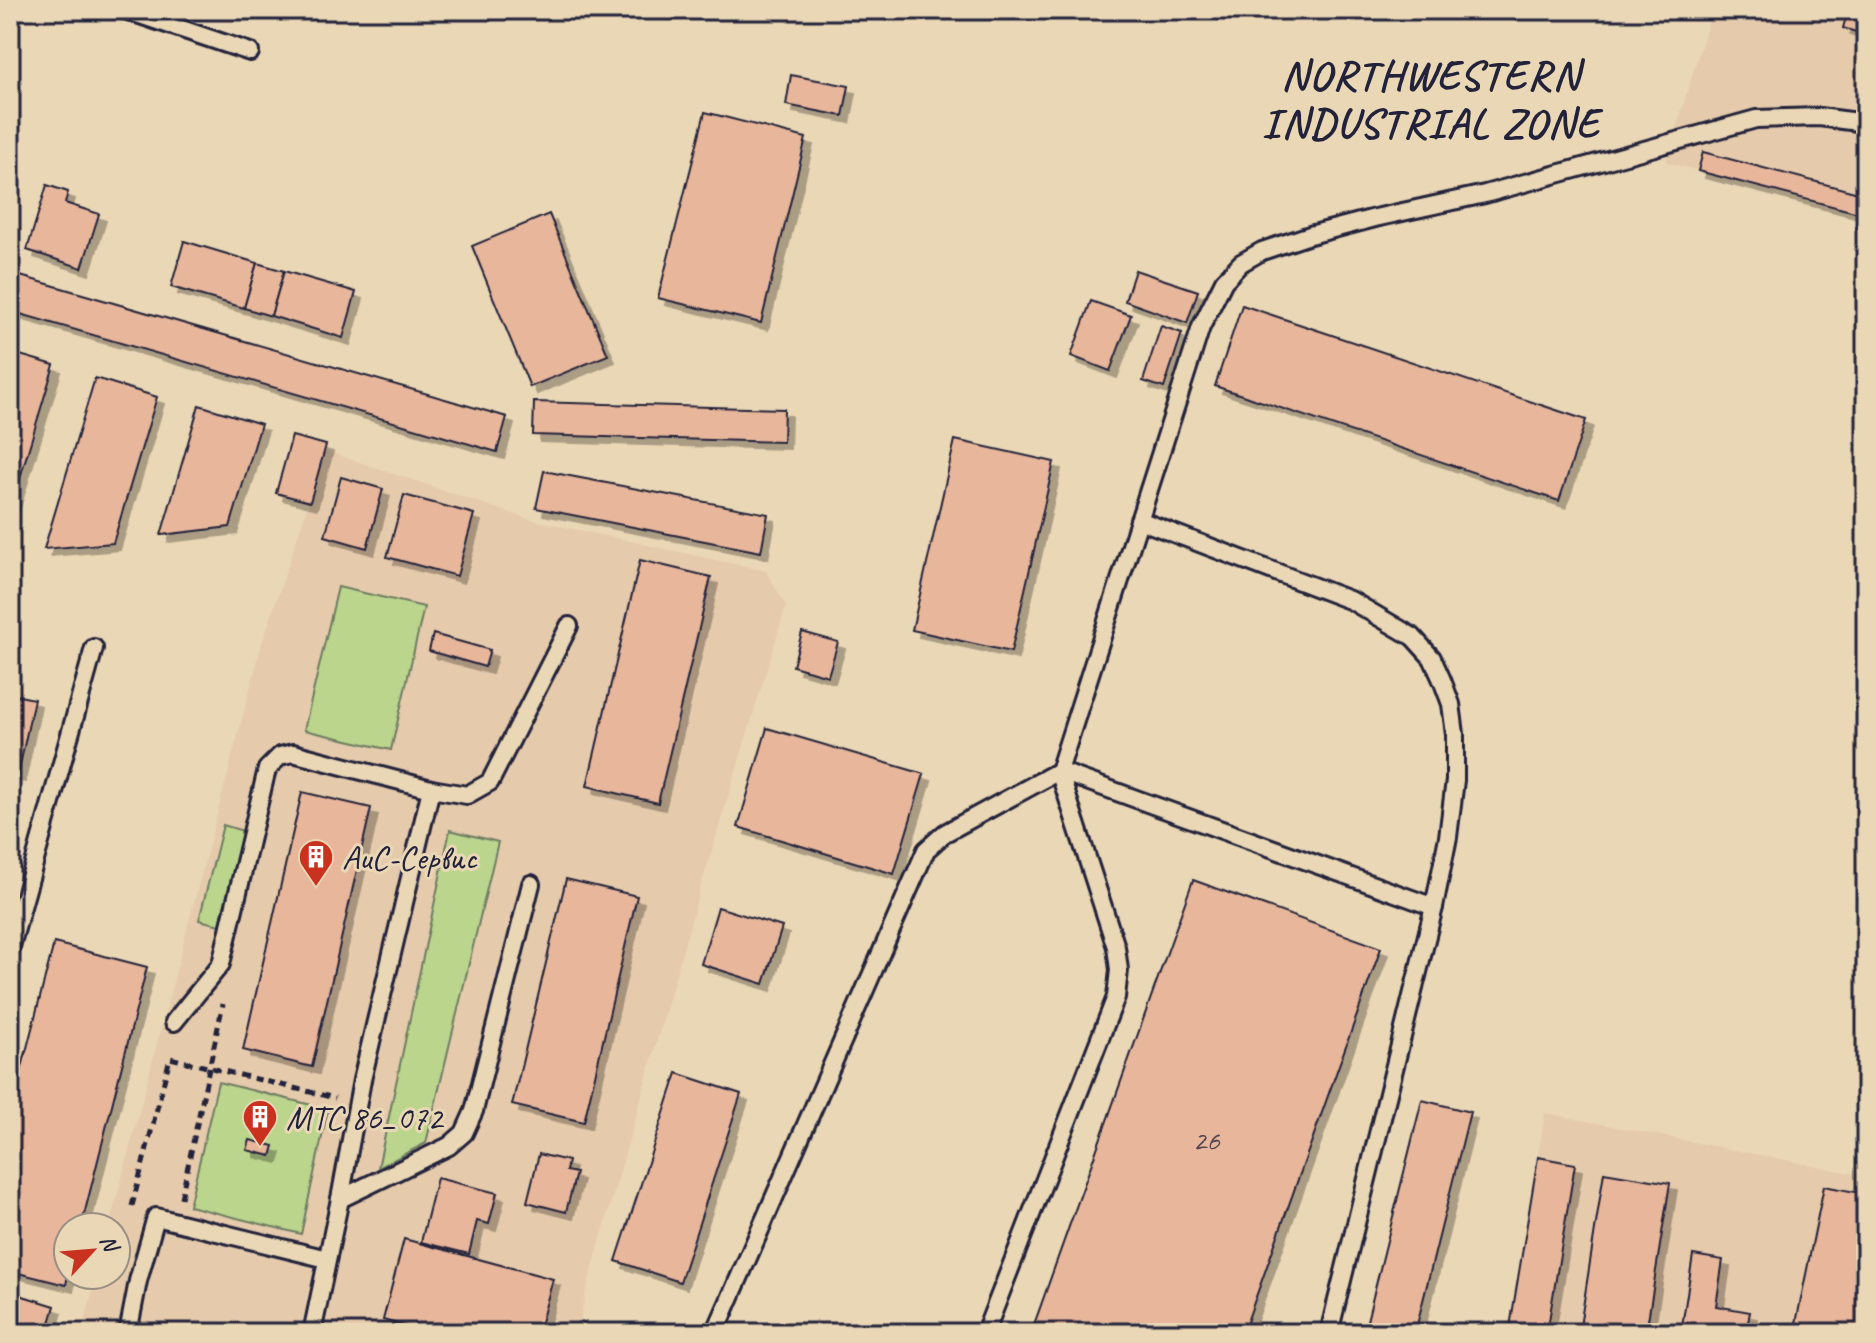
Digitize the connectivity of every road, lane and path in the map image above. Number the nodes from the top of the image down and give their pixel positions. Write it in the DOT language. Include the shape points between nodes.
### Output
graph roads {
  1 [pos="125,10"];
  2 [pos="250,52"];
  3 [pos="1866,123"];
  4 [pos="1139,520"];
  5 [pos="569,626"];
  6 [pos="94,648"];
  7 [pos="1059,771"];
  8 [pos="431,789"];
  9 [pos="531,884"];
  10 [pos="1434,907"];
  11 [pos="15,912"];
  12 [pos="10,950"];
  13 [pos="225,996"];
  14 [pos="174,1022"];
  15 [pos="209,1069"];
  16 [pos="357,1104"];
  17 [pos="340,1199"];
  18 [pos="156,1217"];
  19 [pos="176,1222"];
  20 [pos="327,1259"];
  21 [pos="128,1333"];
  22 [pos="312,1333"];
  23 [pos="715,1333"];
  24 [pos="985,1333"];
  25 [pos="1329,1333"];
  1 -- 2 [label="lane"];
  3 -- 4 [label="lane" via="1819,117 1756,119 1262,251 1224,281 1201,327"];
  4 -- 7 [label="lane"];
  4 -- 10 [label="lane" via="1352,601 1413,637 1432,658 1451,704 1455,734 1452,809"];
  5 -- 8 [label="lane" via="490,782 467,795"];
  6 -- 11 [label="lane"];
  7 -- 10 [label="lane"];
  7 -- 23 [label="lane" via="945,833 926,850"];
  7 -- 24 [label="lane" via="1116,947 1118,983"];
  8 -- 14 [label="lane" via="293,753 280,756 267,769 221,964"];
  8 -- 16 [label="lane"];
  9 -- 17 [label="lane" via="464,1133 449,1146"];
  10 -- 25 [label="lane"];
  11 -- 12 [label="lane"];
  13 -- 15 [label="path"];
  15 -- 16 [label="path"];
  15 -- 18 [label="path" via="170,1058 131,1209"];
  15 -- 19 [label="path"];
  16 -- 17 [label="lane"];
  17 -- 20 [label="lane"];
  18 -- 19 [label="lane"];
  18 -- 21 [label="lane"];
  19 -- 20 [label="lane"];
  20 -- 22 [label="lane"];
}
